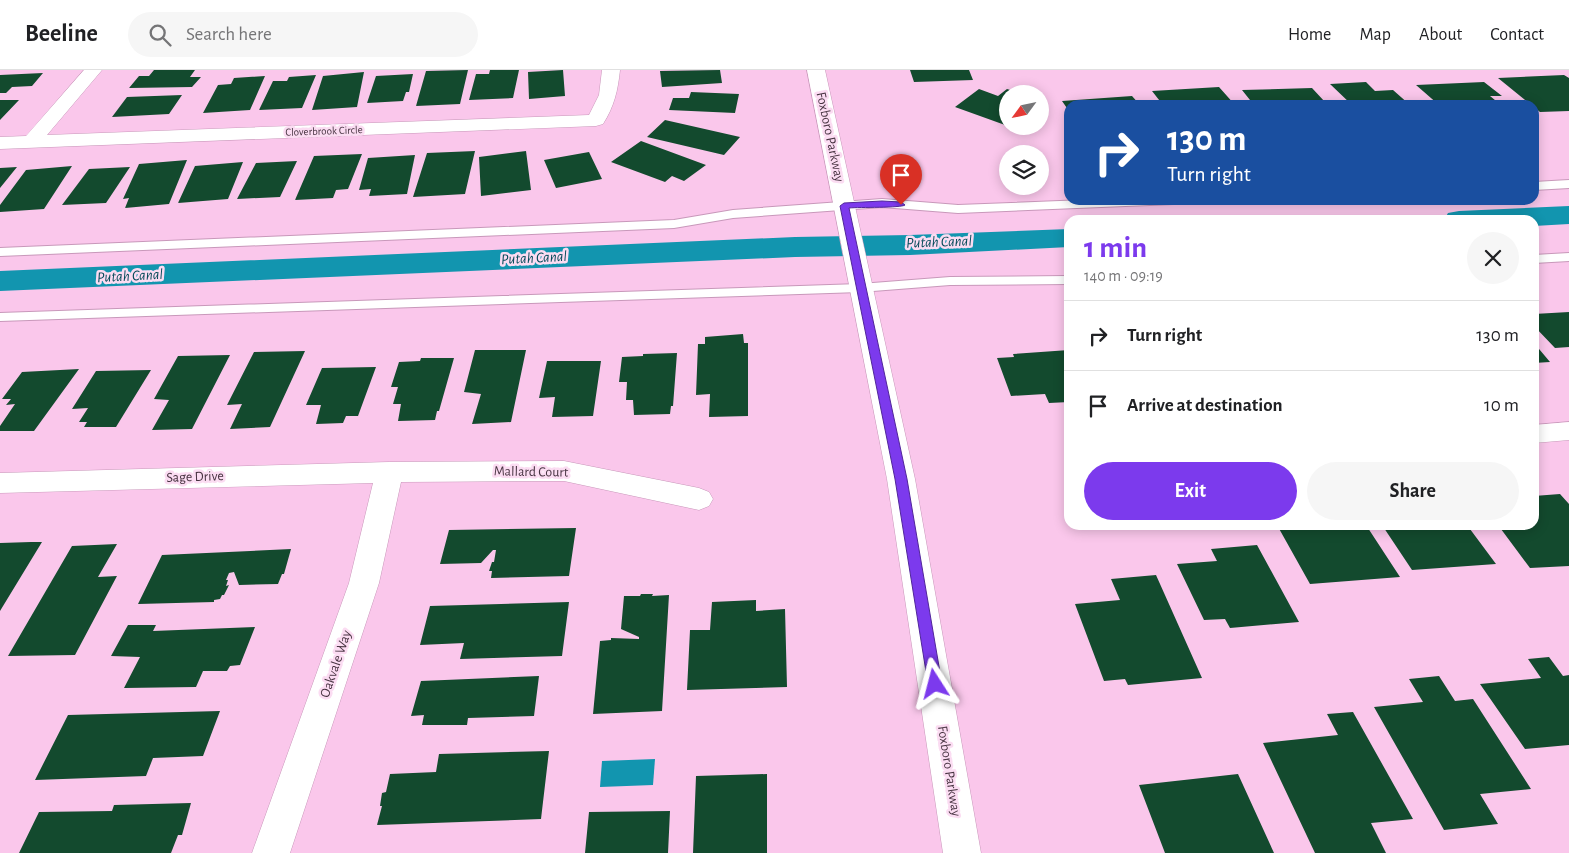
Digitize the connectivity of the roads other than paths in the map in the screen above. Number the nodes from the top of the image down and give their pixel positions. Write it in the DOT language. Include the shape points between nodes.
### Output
graph roads {
  1 [pos="93,70"];
  2 [pos="611,70"];
  3 [pos="816,70"];
  4 [pos="31,142"];
  5 [pos="0,143"];
  6 [pos="1569,184"];
  7 [pos="1539,186"];
  8 [pos="1064,205"];
  9 [pos="846,215"];
  10 [pos="0,252"];
  11 [pos="1569,257"];
  12 [pos="1539,259"];
  13 [pos="859,278"];
  14 [pos="1064,280"];
  15 [pos="0,317"];
  16 [pos="1569,431"];
  17 [pos="1539,434"];
  18 [pos="389,472"];
  19 [pos="0,483"];
  20 [pos="700,499"];
  21 [pos="270,853"];
  22 [pos="962,853"];
  1 -- 4 [label="street"];
  2 -- 4 [label="street, Cloverbrook Circle" via="608,95 596,120"];
  3 -- 9 [label="street, Foxboro Parkway"];
  4 -- 5 [label="street, Cloverbrook Circle"];
  6 -- 7 [label="lane"];
  8 -- 9 [label="lane" via="958,209 882,203"];
  9 -- 10 [label="lane" via="732,214 674,224"];
  9 -- 13 [label="street, Foxboro Parkway"];
  11 -- 12 [label="lane"];
  13 -- 14 [label="lane" via="950,282"];
  13 -- 15 [label="lane"];
  13 -- 22 [label="street, Foxboro Parkway" via="913,543"];
  16 -- 17 [label="street"];
  18 -- 19 [label="street, Sage Drive"];
  18 -- 20 [label="street, Mallard Court" via="564,471"];
  18 -- 21 [label="street, Oakvale Way" via="364,583"];
}
